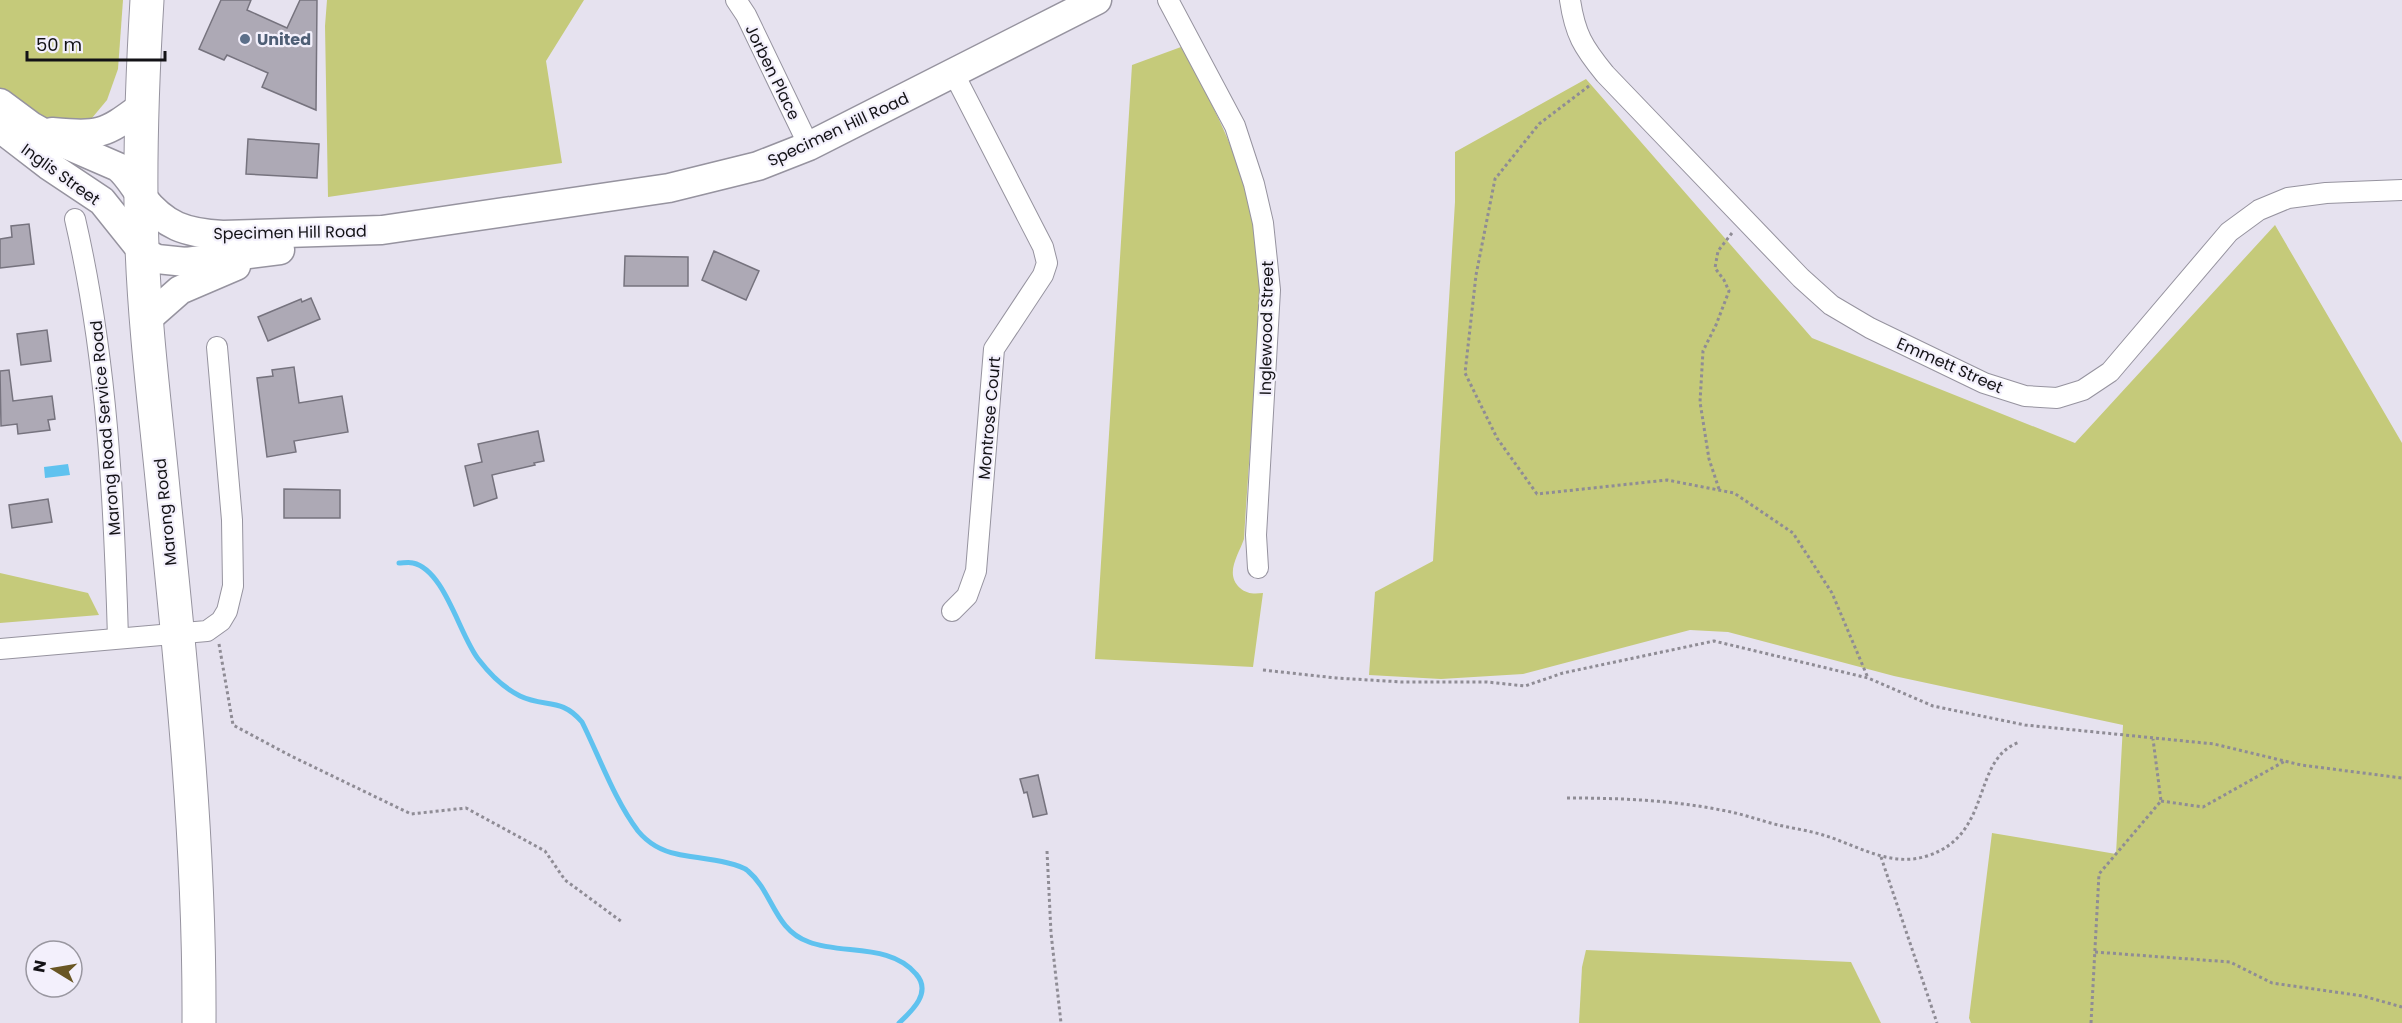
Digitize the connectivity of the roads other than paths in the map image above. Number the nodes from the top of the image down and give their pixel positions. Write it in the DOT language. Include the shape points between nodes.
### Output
graph roads {
  1 [pos="147,0"];
  2 [pos="736,0"];
  3 [pos="1097,0"];
  4 [pos="1168,0"];
  5 [pos="1570,0"];
  6 [pos="954,74"];
  7 [pos="141,107"];
  8 [pos="3,121"];
  9 [pos="41,132"];
  10 [pos="808,146"];
  11 [pos="2402,190"];
  12 [pos="140,195"];
  13 [pos="75,219"];
  14 [pos="382,230"];
  15 [pos="142,250"];
  16 [pos="277,250"];
  17 [pos="147,319"];
  18 [pos="217,347"];
  19 [pos="1258,568"];
  20 [pos="952,611"];
  21 [pos="178,633"];
  22 [pos="118,638"];
  23 [pos="0,649"];
  24 [pos="199,1023"];
  1 -- 7 [label="highway, Marong Road"];
  2 -- 10 [label="street, Jorben Place"];
  3 -- 6 [label="main road, Specimen Hill Road"];
  4 -- 19 [label="street, Inglewood Street" via="1235,126 1263,223 1270,290 1256,535"];
  5 -- 11 [label="street, Emmett Street" via="1574,28 1605,74 1831,305 1869,328 1984,383 2025,396 2057,398 2083,390 2110,372 2229,232 2259,210 2288,198"];
  6 -- 10 [label="main road, Specimen Hill Road"];
  6 -- 20 [label="street, Montrose Court" via="1047,263 994,349 976,571 967,596"];
  7 -- 9 [label="main road" via="115,127 96,134"];
  7 -- 12 [label="highway, Marong Road"];
  8 -- 9 [label="main road, Inglis Street"];
  8 -- 15 [label="main road, Inglis Street" via="48,165 102,201"];
  9 -- 12 [label="main road, Inglis Street" via="118,167"];
  10 -- 14 [label="main road, Specimen Hill Road" via="758,166 669,188"];
  12 -- 14 [label="main road, Specimen Hill Road" via="166,222 205,234"];
  12 -- 15 [label="highway, Marong Road"];
  13 -- 22 [label="street, Marong Road Service Road" via="103,383 115,527"];
  14 -- 16 [label="main road, Specimen Hill Road"];
  15 -- 16 [label="main road, Specimen Hill Road" via="157,259 176,262"];
  15 -- 17 [label="highway, Marong Road"];
  16 -- 17 [label="main road" via="184,288"];
  17 -- 21 [label="highway, Marong Road"];
  18 -- 21 [label="street" via="232,520 233,586 228,611 216,626 207,631"];
  21 -- 22 [label="street"];
  21 -- 24 [label="highway, Marong Road" via="195,872"];
  22 -- 23 [label="street"];
}
